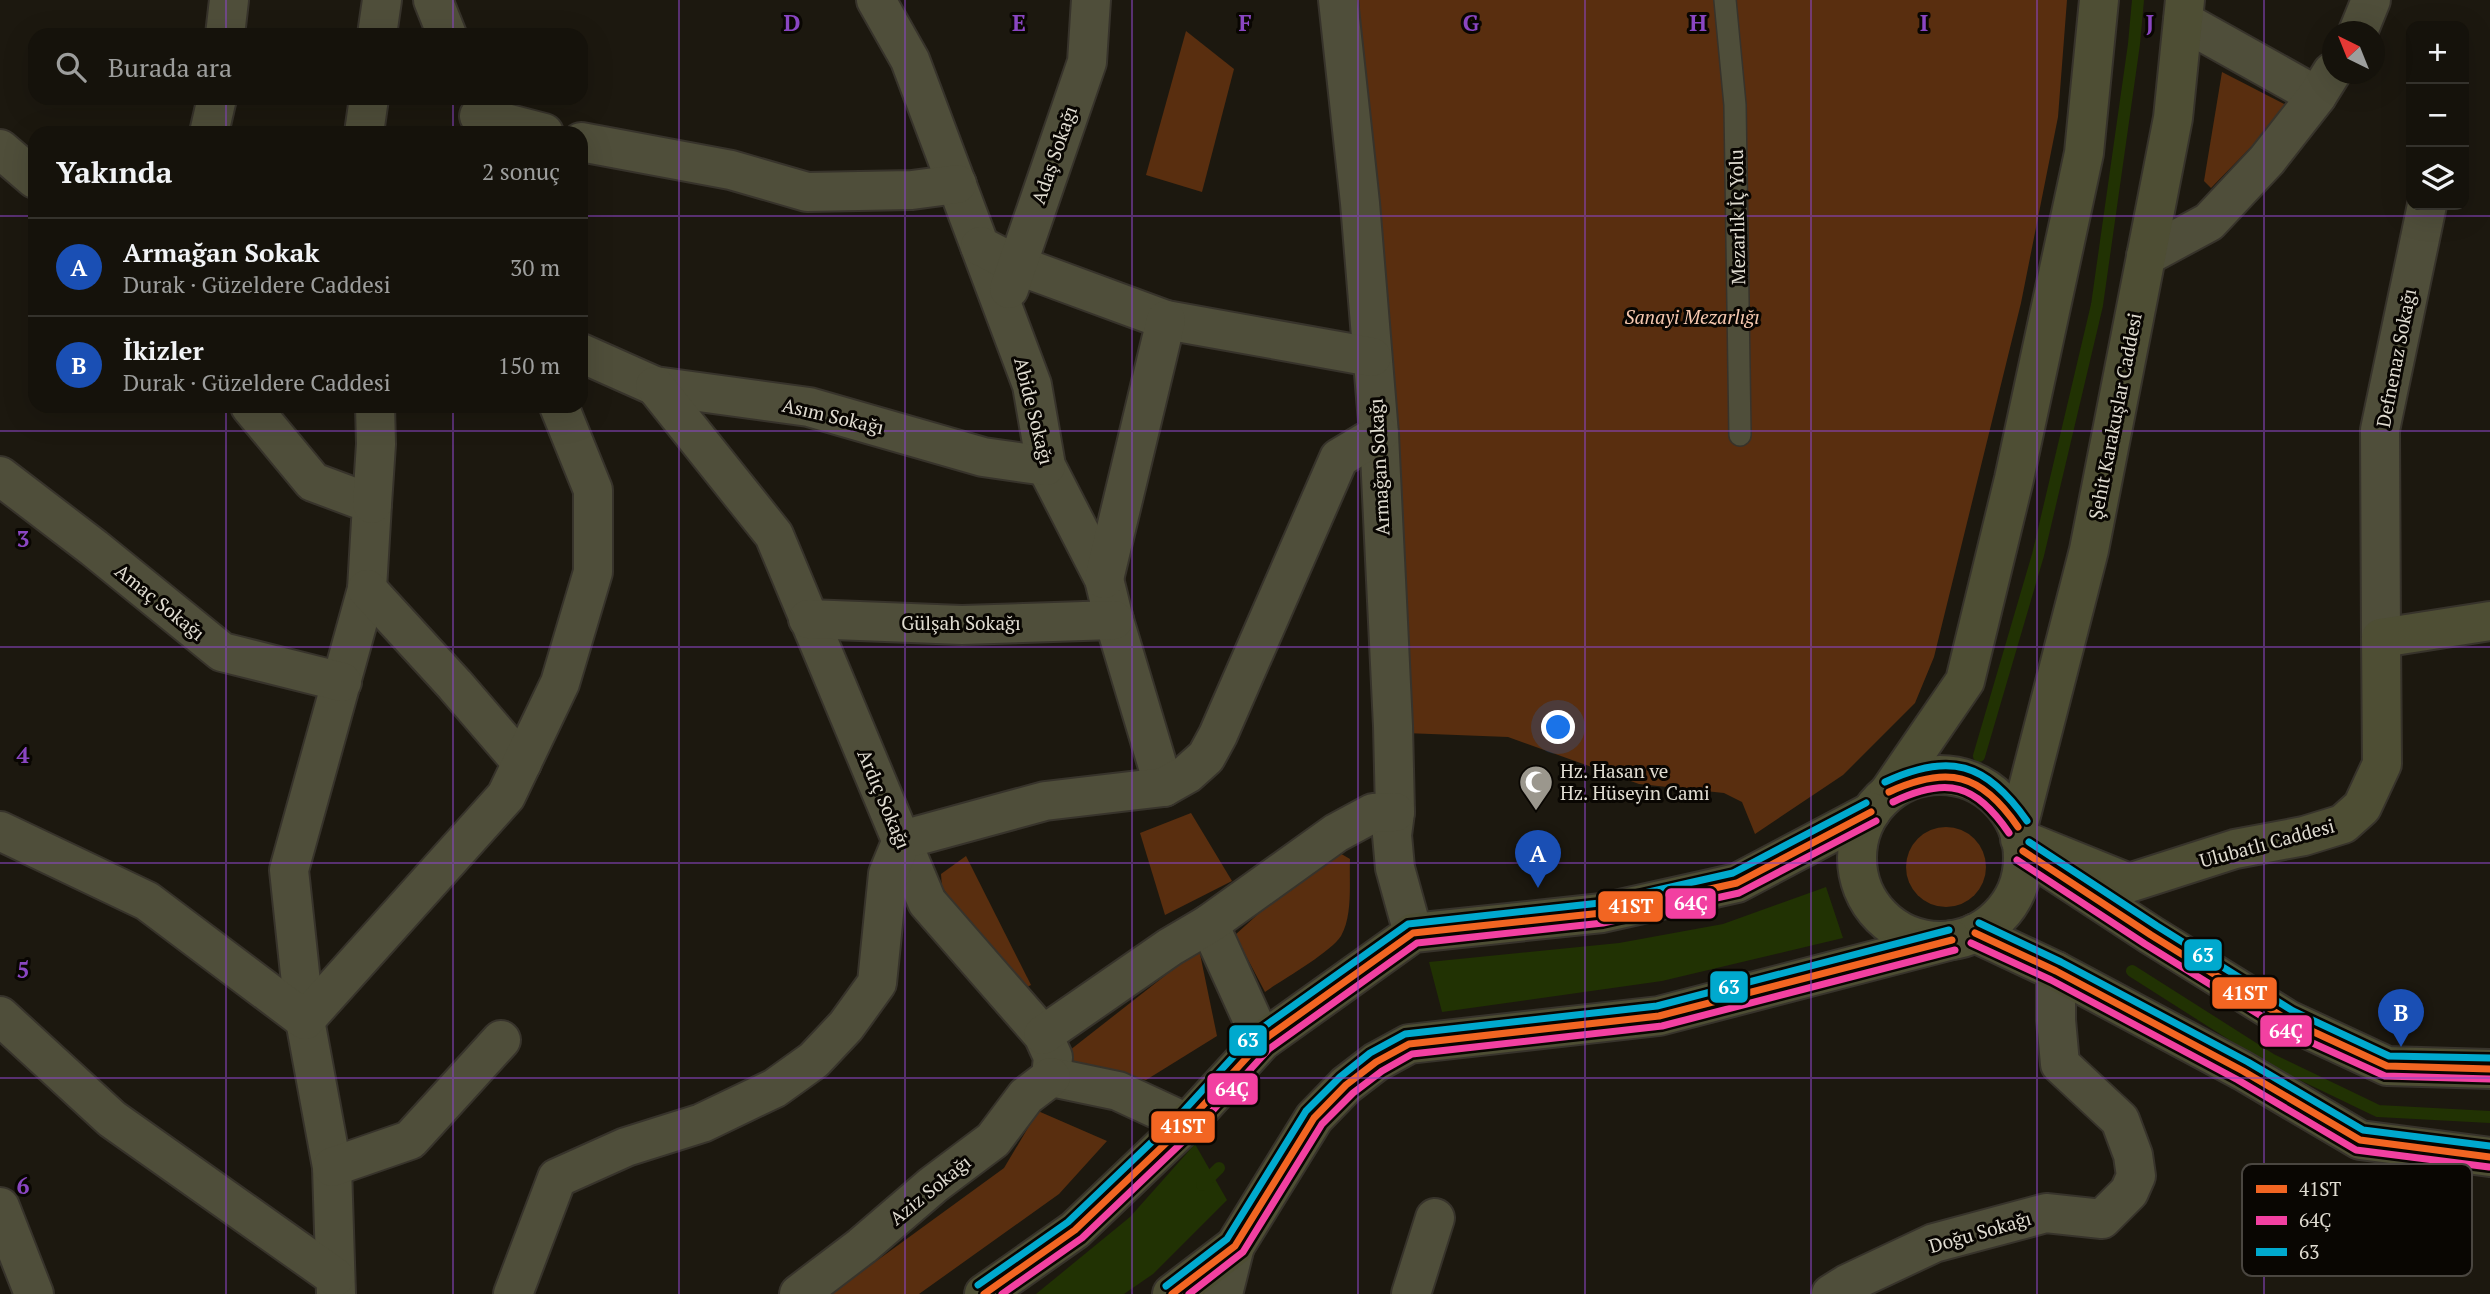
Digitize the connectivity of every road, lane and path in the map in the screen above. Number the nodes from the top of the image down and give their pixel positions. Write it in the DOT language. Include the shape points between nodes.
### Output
graph roads {
  1 [pos="229,0"];
  2 [pos="382,0"];
  3 [pos="433,0"];
  4 [pos="876,0"];
  5 [pos="1091,0"];
  6 [pos="1338,0"];
  7 [pos="1725,0"];
  8 [pos="2099,0"];
  9 [pos="2371,0"];
  10 [pos="2184,11"];
  11 [pos="2362,21"];
  12 [pos="226,28"];
  13 [pos="378,28"];
  14 [pos="444,28"];
  15 [pos="2322,82"];
  16 [pos="2325,84"];
  17 [pos="215,105"];
  18 [pos="368,105"];
  19 [pos="477,116"];
  20 [pos="211,126"];
  21 [pos="366,126"];
  22 [pos="516,126"];
  23 [pos="588,143"];
  24 [pos="0,149"];
  25 [pos="28,173"];
  26 [pos="957,184"];
  27 [pos="2426,210"];
  28 [pos="980,246"];
  29 [pos="2146,256"];
  30 [pos="1017,265"];
  31 [pos="1003,308"];
  32 [pos="1166,320"];
  33 [pos="588,356"];
  34 [pos="1372,357"];
  35 [pos="655,386"];
  36 [pos="256,413"];
  37 [pos="374,413"];
  38 [pos="562,413"];
  39 [pos="1378,435"];
  40 [pos="1740,435"];
  41 [pos="1046,466"];
  42 [pos="0,477"];
  43 [pos="372,504"];
  44 [pos="1104,579"];
  45 [pos="367,589"];
  46 [pos="808,619"];
  47 [pos="1114,620"];
  48 [pos="2490,621"];
  49 [pos="2382,638"];
  50 [pos="342,682"];
  51 [pos="522,763"];
  52 [pos="1164,787"];
  53 [pos="1880,802"];
  54 [pos="1395,811"];
  55 [pos="0,831"];
  56 [pos="2020,839"];
  57 [pos="902,840"];
  58 [pos="1209,923"];
  59 [pos="1413,933"];
  60 [pos="1964,937"];
  61 [pos="2056,971"];
  62 [pos="0,1016"];
  63 [pos="305,1020"];
  64 [pos="1044,1035"];
  65 [pos="501,1040"];
  66 [pos="1262,1041"];
  67 [pos="2490,1069"];
  68 [pos="1051,1077"];
  69 [pos="1187,1123"];
  70 [pos="2490,1157"];
  71 [pos="332,1167"];
  72 [pos="0,1207"];
  73 [pos="1435,1219"];
  74 [pos="1235,1246"];
  75 [pos="335,1286"];
  76 [pos="34,1294"];
  77 [pos="513,1294"];
  78 [pos="799,1294"];
  79 [pos="984,1294"];
  80 [pos="1172,1294"];
  81 [pos="1223,1294"];
  82 [pos="1412,1294"];
  83 [pos="1830,1294"];
  1 -- 12 [label="street"];
  2 -- 13 [label="street"];
  3 -- 14 [label="street"];
  4 -- 26 [label="street, Abide Sokağı" via="910,60"];
  5 -- 30 [label="street, Adaş Sokağı" via="1087,61"];
  6 -- 34 [label="street, Armağan Sokağı"];
  7 -- 40 [label="lane, Mezarlık İç Yolu" via="1735,106"];
  8 -- 53 [label="main road" via="2084,153 1965,681"];
  9 -- 11 [label="street"];
  10 -- 15 [label="street"];
  10 -- 29 [label="main road, Şehit Karakuşlar Caddesi" via="2173,118"];
  16 -- 29 [label="street" via="2267,160 2209,222"];
  17 -- 20 [label="street"];
  18 -- 21 [label="street"];
  19 -- 22 [label="street"];
  23 -- 26 [label="street" via="731,170 807,192 912,190"];
  24 -- 25 [label="street"];
  26 -- 28 [label="street, Abide Sokağı"];
  27 -- 49 [label="street, Defnenaz Sokağı" via="2380,430"];
  28 -- 30 [label="street"];
  28 -- 31 [label="street, Abide Sokağı"];
  29 -- 56 [label="main road, Şehit Karakuşlar Caddesi" via="2088,550"];
  30 -- 31 [label="street, Adaş Sokağı"];
  30 -- 32 [label="street"];
  31 -- 41 [label="street, Abide Sokağı" via="1032,385"];
  32 -- 34 [label="street"];
  32 -- 44 [label="street"];
  33 -- 35 [label="street, Asım Sokağı"];
  34 -- 39 [label="street, Armağan Sokağı"];
  35 -- 41 [label="street, Asım Sokağı" via="809,407 983,457"];
  35 -- 46 [label="street, Ardıç Sokağı" via="774,535"];
  36 -- 43 [label="street" via="313,482"];
  37 -- 43 [label="street"];
  38 -- 51 [label="street" via="593,490 593,572 560,683"];
  39 -- 52 [label="street" via="1339,458 1218,735 1206,757"];
  39 -- 54 [label="street, Armağan Sokağı"];
  41 -- 44 [label="street, Abide Sokağı"];
  42 -- 50 [label="street, Amaç Sokağı" via="222,652"];
  43 -- 45 [label="street"];
  44 -- 47 [label="street, Abide Sokağı"];
  45 -- 50 [label="street"];
  45 -- 51 [label="street"];
  46 -- 47 [label="street, Gülşah Sokağı" via="962,625"];
  46 -- 57 [label="street, Ardıç Sokağı"];
  47 -- 52 [label="street, Abide Sokağı"];
  48 -- 49 [label="main road"];
  49 -- 56 [label="main road, Ulubatlı Caddesi" via="2382,764 2362,807 2343,824 2235,849 2129,883"];
  50 -- 63 [label="street" via="289,870"];
  51 -- 63 [label="street" via="506,796"];
  52 -- 57 [label="street" via="1045,801"];
  53 -- 56 [label="main road" via="1912,780 1937,775 1962,778 1985,788 2005,805"];
  53 -- 59 [label="main road" via="1737,883 1602,913"];
  53 -- 60 [label="main road" via="1860,836 1857,864 1864,890 1878,913 1899,930 1925,940"];
  54 -- 58 [label="street" via="1373,813 1336,833"];
  54 -- 59 [label="street, Armağan Sokağı" via="1395,867"];
  55 -- 63 [label="street" via="147,901"];
  56 -- 60 [label="main road" via="2021,876 2012,899 1996,919"];
  56 -- 67 [label="main road" via="2151,935 2288,1020 2387,1066"];
  57 -- 64 [label="street, Ardıç Sokağı" via="927,902"];
  57 -- 77 [label="street" via="888,874 877,983 846,1026 814,1059 775,1088 702,1123 626,1147 557,1178"];
  58 -- 64 [label="street"];
  58 -- 66 [label="street"];
  59 -- 66 [label="main road"];
  60 -- 61 [label="main road"];
  60 -- 74 [label="main road" via="1659,1016 1409,1044 1346,1085 1314,1118"];
  61 -- 70 [label="main road" via="2360,1140"];
  61 -- 83 [label="street, Doğu Sokağı" via="2060,1064 2120,1120 2136,1176 2129,1192 2102,1219 2046,1213 1934,1243"];
  62 -- 75 [label="street" via="112,1119"];
  63 -- 71 [label="street"];
  64 -- 68 [label="street, Ardıç Sokağı" via="1053,1057"];
  65 -- 71 [label="street" via="410,1140"];
  66 -- 69 [label="main road"];
  68 -- 69 [label="street" via="1118,1091"];
  68 -- 78 [label="street, Aziz Sokağı" via="1026,1096 993,1140"];
  69 -- 79 [label="main road" via="1075,1230"];
  71 -- 75 [label="street"];
  72 -- 76 [label="street"];
  73 -- 82 [label="street"];
  74 -- 80 [label="main road"];
  74 -- 81 [label="street"];
}
